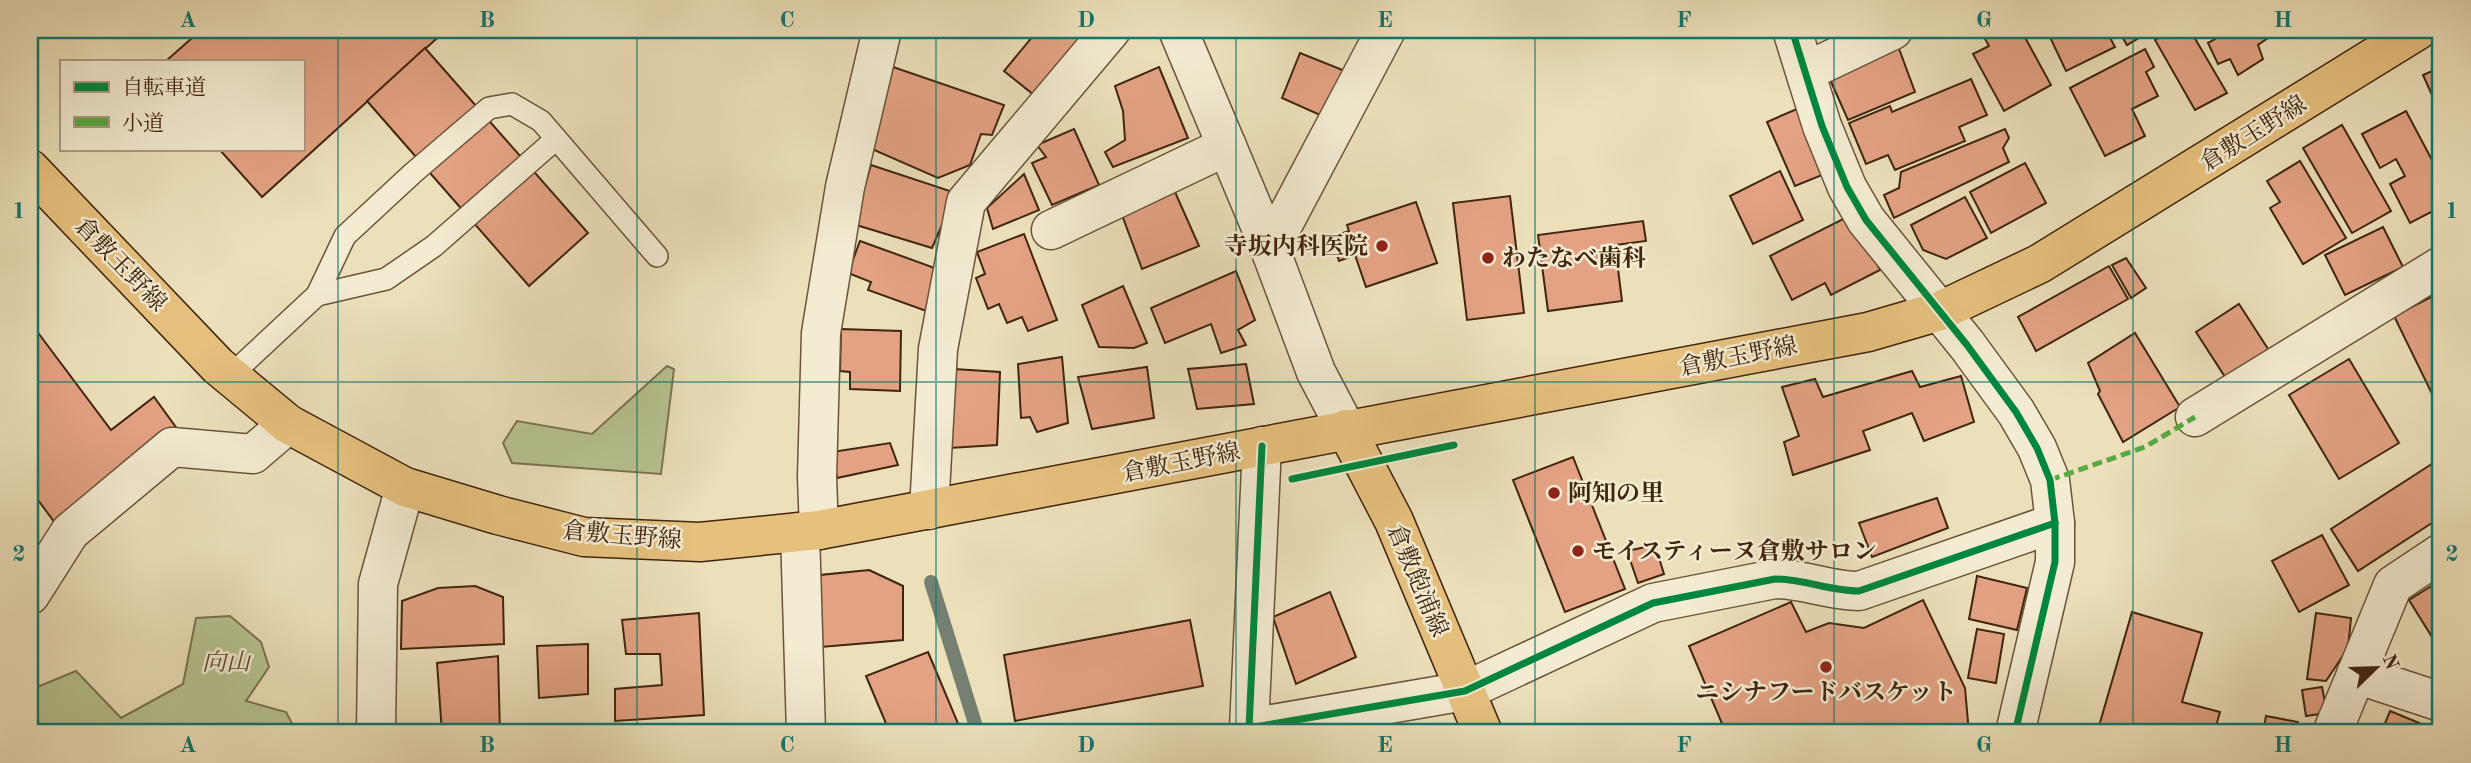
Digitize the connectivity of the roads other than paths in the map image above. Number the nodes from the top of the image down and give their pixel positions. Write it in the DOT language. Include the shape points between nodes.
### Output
graph roads {
  1 [pos="882,30"];
  2 [pos="1111,30"];
  3 [pos="1178,30"];
  4 [pos="1386,30"];
  5 [pos="1792,30"];
  6 [pos="1893,30"];
  7 [pos="2418,30"];
  8 [pos="1807,71"];
  9 [pos="556,139"];
  10 [pos="1227,146"];
  11 [pos="30,169"];
  12 [pos="1051,230"];
  13 [pos="1270,249"];
  14 [pos="657,256"];
  15 [pos="2441,265"];
  16 [pos="317,295"];
  17 [pos="1940,311"];
  18 [pos="230,376"];
  19 [pos="2195,417"];
  20 [pos="288,424"];
  21 [pos="1346,429"];
  22 [pos="1262,446"];
  23 [pos="405,487"];
  24 [pos="929,510"];
  25 [pos="2055,523"];
  26 [pos="810,531"];
  27 [pos="2441,553"];
  28 [pos="30,595"];
  29 [pos="2356,674"];
  30 [pos="1465,691"];
  31 [pos="2441,702"];
  32 [pos="1242,730"];
  33 [pos="376,733"];
  34 [pos="806,733"];
  35 [pos="1483,733"];
  36 [pos="2015,733"];
  37 [pos="2332,733"];
  1 -- 26 [label="street" via="845,187 821,333 817,477"];
  2 -- 24 [label="street" via="966,202 938,349"];
  3 -- 10 [label="street"];
  4 -- 13 [label="street"];
  5 -- 8 [label="street"];
  6 -- 8 [label="street"];
  7 -- 17 [label="main road, 倉敷玉野線" via="2039,264"];
  8 -- 17 [label="street" via="1822,126 1847,187 1866,219"];
  9 -- 14 [label="lane"];
  9 -- 16 [label="lane" via="434,246 386,279"];
  9 -- 16 [label="lane" via="541,121 512,104 489,108 345,236"];
  10 -- 12 [label="street"];
  10 -- 13 [label="street"];
  11 -- 18 [label="main road, 倉敷玉野線"];
  13 -- 21 [label="street" via="1316,372"];
  15 -- 19 [label="street"];
  16 -- 18 [label="lane"];
  17 -- 21 [label="main road, 倉敷玉野線" via="1868,332"];
  17 -- 25 [label="street" via="2016,412 2037,448 2050,480"];
  18 -- 20 [label="main road, 倉敷玉野線"];
  20 -- 23 [label="main road, 倉敷玉野線"];
  20 -- 28 [label="street" via="253,454 172,447 70,532"];
  21 -- 22 [label="main road, 倉敷玉野線"];
  21 -- 30 [label="main road, 倉敷飽浦線" via="1394,521"];
  22 -- 24 [label="main road, 倉敷玉野線"];
  22 -- 32 [label="street"];
  23 -- 26 [label="main road, 倉敷玉野線" via="584,537 700,542"];
  23 -- 33 [label="street" via="379,584"];
  24 -- 26 [label="main road, 倉敷玉野線"];
  25 -- 30 [label="street" via="1859,592 1775,579 1653,603"];
  25 -- 36 [label="street" via="2055,562"];
  26 -- 34 [label="street"];
  27 -- 29 [label="street" via="2393,585"];
  29 -- 31 [label="street"];
  29 -- 37 [label="street"];
  30 -- 32 [label="street"];
  30 -- 35 [label="main road, 倉敷飽浦線"];
}
